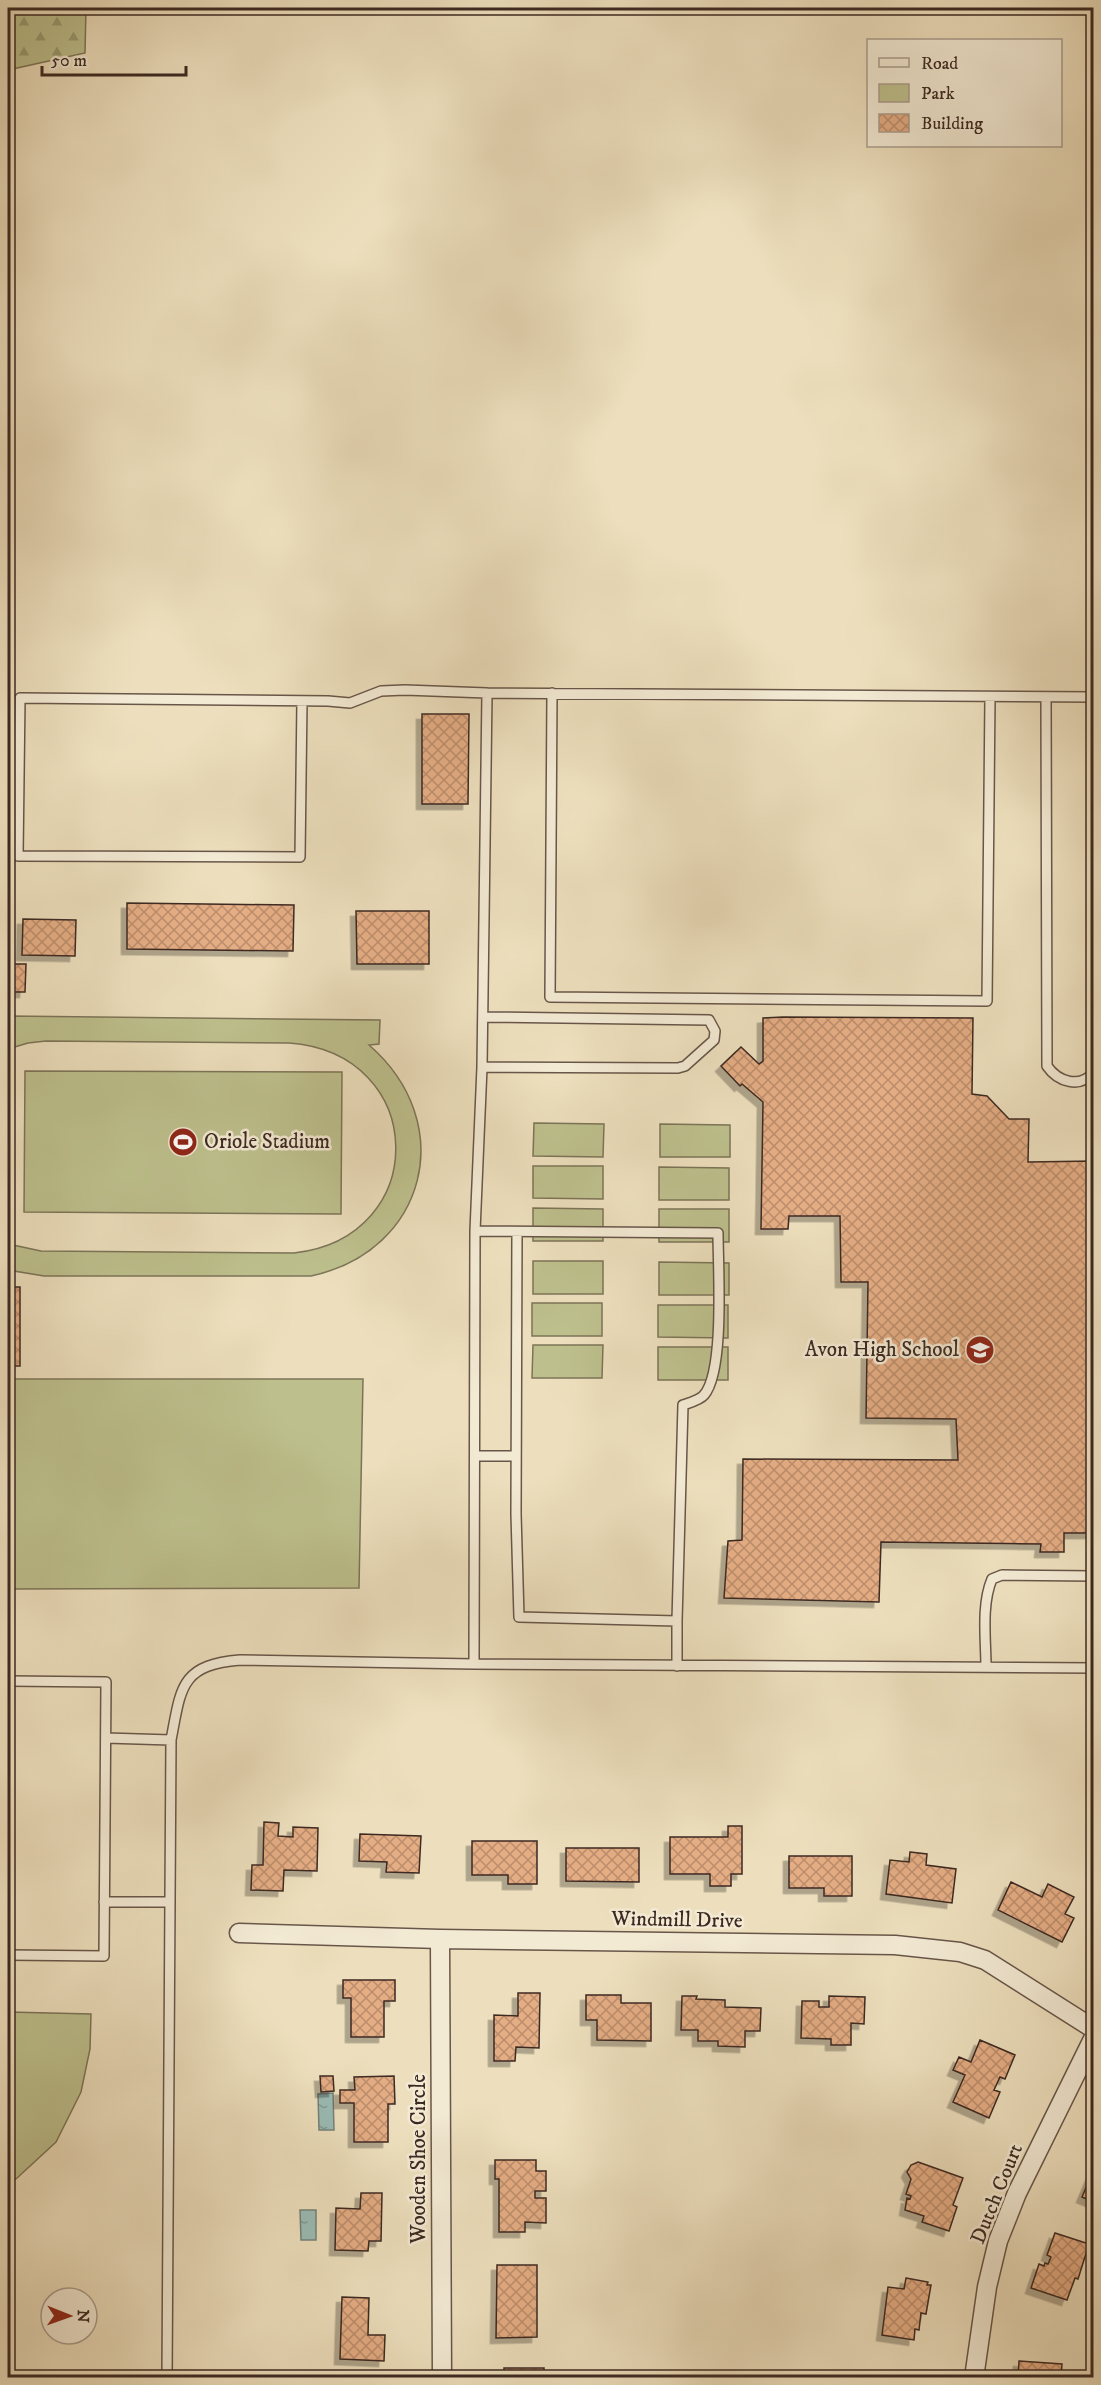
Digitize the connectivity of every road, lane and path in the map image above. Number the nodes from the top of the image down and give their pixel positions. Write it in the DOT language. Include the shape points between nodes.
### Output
graph roads {
  1 [pos="487,693"];
  2 [pos="552,693"];
  3 [pos="990,697"];
  4 [pos="1046,697"];
  5 [pos="1094,698"];
  6 [pos="302,701"];
  7 [pos="483,1017"];
  8 [pos="482,1067"];
  9 [pos="1094,1072"];
  10 [pos="475,1231"];
  11 [pos="517,1232"];
  12 [pos="476,1456"];
  13 [pos="516,1456"];
  14 [pos="1094,1576"];
  15 [pos="677,1620"];
  16 [pos="474,1664"];
  17 [pos="677,1666"];
  18 [pos="986,1668"];
  19 [pos="1094,1668"];
  20 [pos="8,1681"];
  21 [pos="106,1738"];
  22 [pos="171,1740"];
  23 [pos="104,1902"];
  24 [pos="170,1902"];
  25 [pos="239,1933"];
  26 [pos="440,1940"];
  27 [pos="8,1955"];
  28 [pos="1094,2029"];
  29 [pos="1094,2037"];
  30 [pos="167,2378"];
  31 [pos="442,2378"];
  32 [pos="974,2378"];
  1 -- 2 [label="lane"];
  1 -- 6 [label="lane" via="381,691 350,702"];
  1 -- 7 [label="lane"];
  2 -- 3 [label="lane"];
  2 -- 3 [label="lane" via="550,997 987,1000"];
  3 -- 4 [label="lane"];
  4 -- 5 [label="lane"];
  4 -- 9 [label="lane" via="1047,1066 1064,1081 1076,1082"];
  6 -- 6 [label="lane" via="20,698 18,856 300,857"];
  7 -- 8 [label="lane"];
  7 -- 8 [label="lane" via="709,1020 715,1031 714,1040 678,1068"];
  8 -- 10 [label="lane"];
  10 -- 11 [label="lane"];
  10 -- 12 [label="lane"];
  11 -- 13 [label="lane"];
  11 -- 15 [label="lane" via="718,1233 714,1377 703,1396 683,1406"];
  12 -- 13 [label="lane"];
  12 -- 16 [label="lane"];
  13 -- 15 [label="lane" via="519,1617"];
  14 -- 18 [label="lane" via="1002,1575 992,1579 988,1588"];
  15 -- 17 [label="lane"];
  16 -- 17 [label="lane"];
  16 -- 22 [label="lane" via="215,1662 195,1672 186,1683"];
  17 -- 18 [label="lane"];
  18 -- 19 [label="lane"];
  20 -- 21 [label="lane" via="106,1682"];
  21 -- 22 [label="lane"];
  21 -- 23 [label="lane"];
  22 -- 24 [label="lane"];
  23 -- 24 [label="lane"];
  23 -- 27 [label="lane" via="104,1956"];
  24 -- 30 [label="lane"];
  25 -- 26 [label="street, Windmill Drive"];
  26 -- 28 [label="street, Windmill Drive" via="930,1947 985,1960"];
  26 -- 31 [label="street, Wooden Shoe Circle"];
  29 -- 32 [label="street, Dutch Court" via="1017,2193 998,2241"];
}
